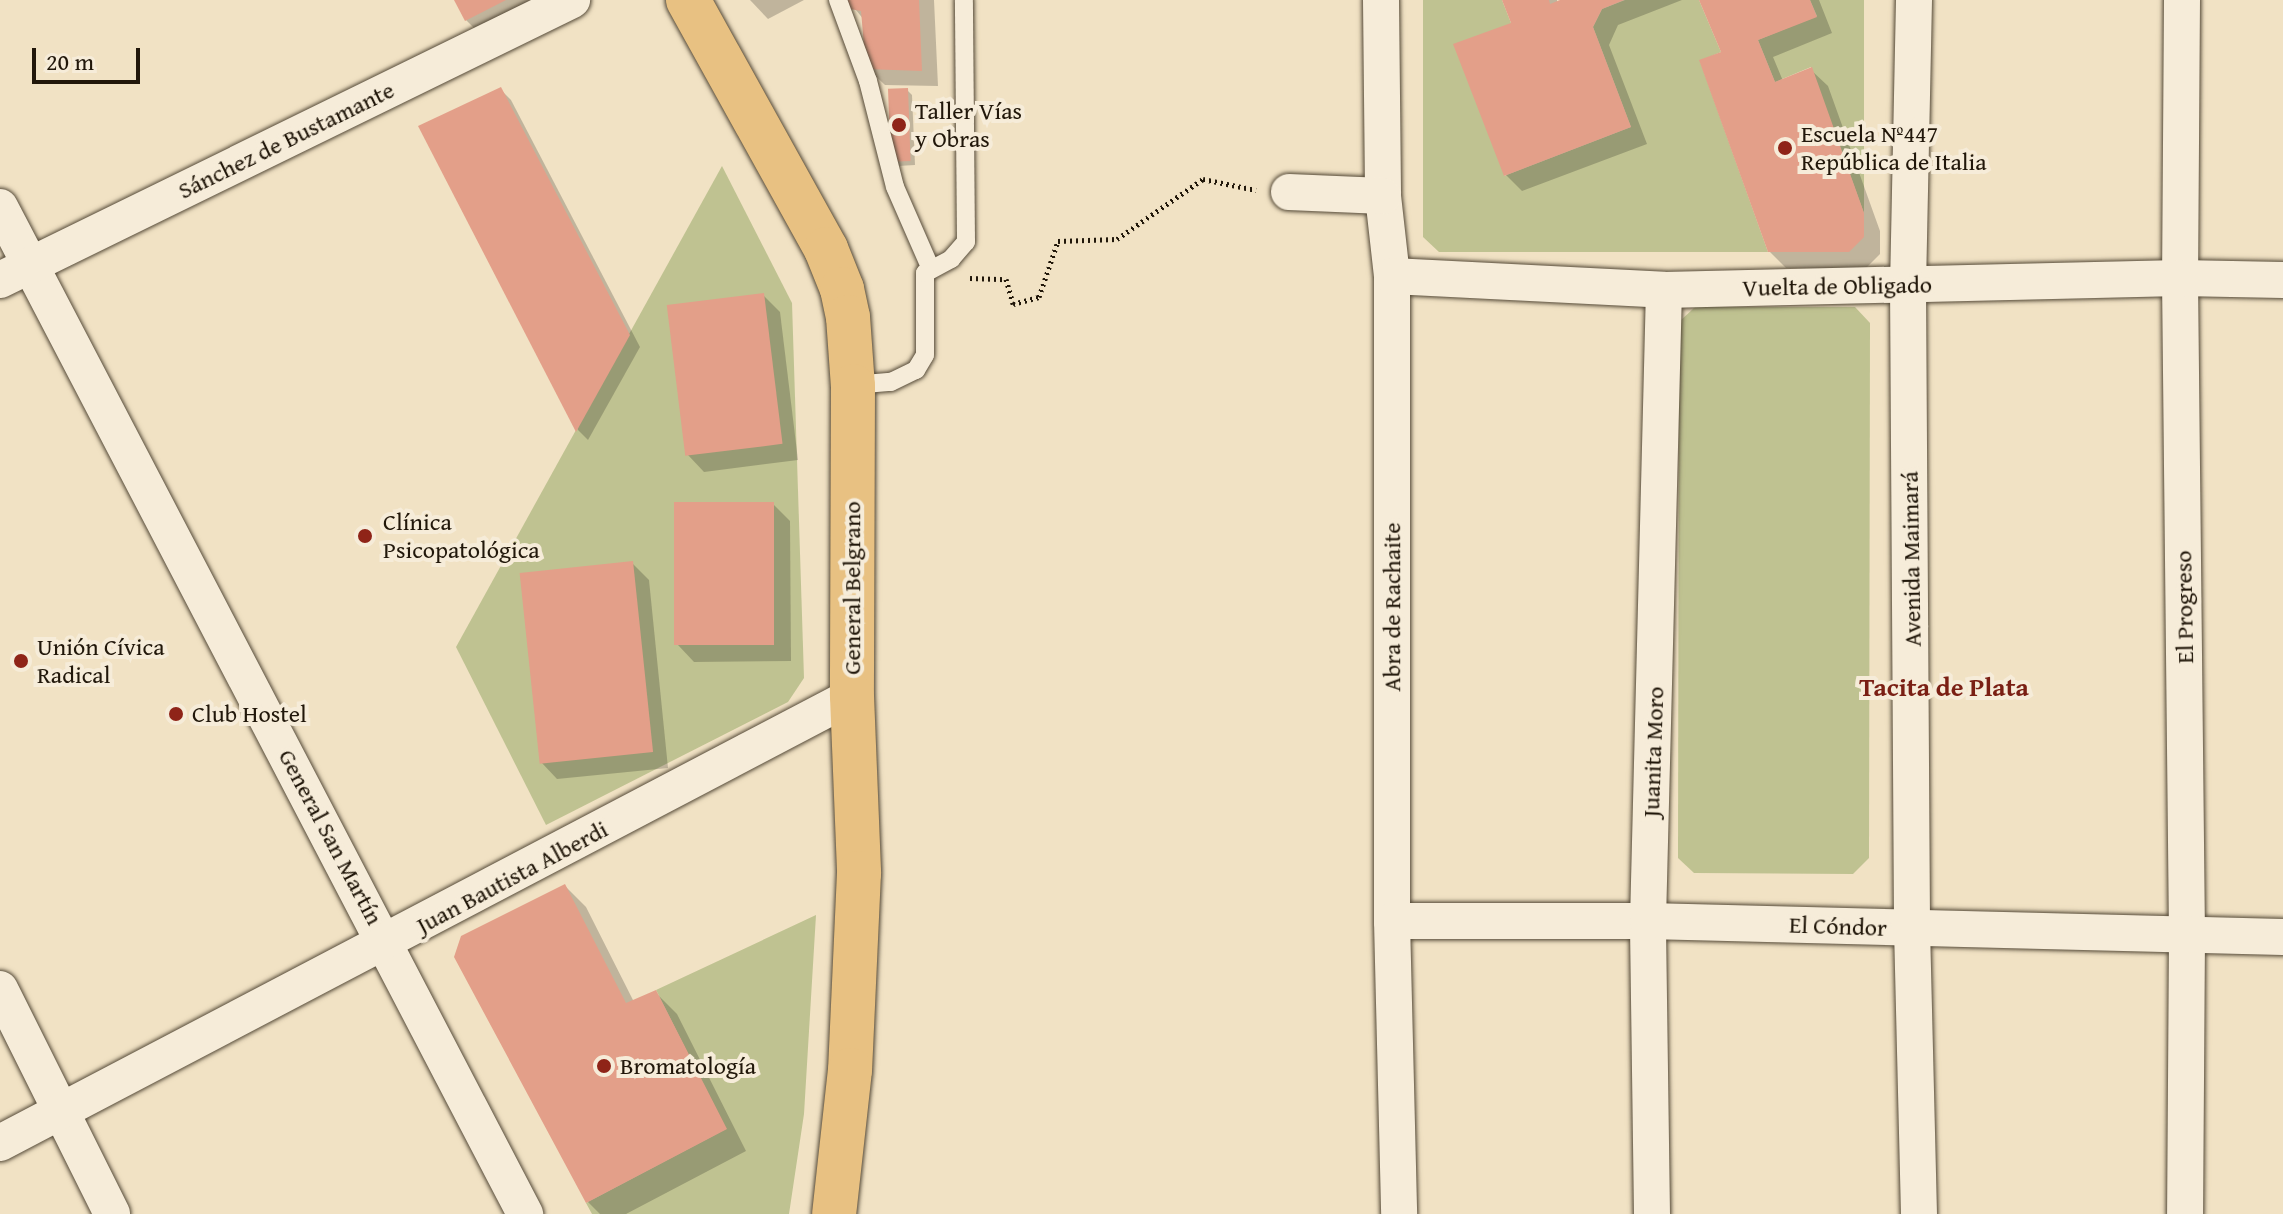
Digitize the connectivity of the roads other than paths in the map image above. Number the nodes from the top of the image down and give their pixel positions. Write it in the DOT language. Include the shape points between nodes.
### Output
graph roads {
  1 [pos="572,0"];
  2 [pos="688,0"];
  3 [pos="838,0"];
  4 [pos="964,0"];
  5 [pos="1381,0"];
  6 [pos="1914,0"];
  7 [pos="2182,0"];
  8 [pos="1273,191"];
  9 [pos="1383,196"];
  10 [pos="0,207"];
  11 [pos="930,267"];
  12 [pos="16,272"];
  13 [pos="1392,276"];
  14 [pos="2180,278"];
  15 [pos="2283,280"];
  16 [pos="1908,285"];
  17 [pos="1664,290"];
  18 [pos="853,386"];
  19 [pos="852,696"];
  20 [pos="1392,921"];
  21 [pos="1648,921"];
  22 [pos="1912,928"];
  23 [pos="2187,937"];
  24 [pos="2283,937"];
  25 [pos="386,943"];
  26 [pos="0,989"];
  27 [pos="61,1113"];
  28 [pos="0,1143"];
  29 [pos="112,1214"];
  30 [pos="525,1214"];
  31 [pos="834,1214"];
  32 [pos="1399,1214"];
  33 [pos="1652,1214"];
  34 [pos="1919,1214"];
  35 [pos="2185,1214"];
  1 -- 12 [label="street, Sánchez de Bustamante"];
  2 -- 18 [label="main road, General Belgrano" via="826,249 848,317"];
  3 -- 11 [label="lane" via="868,81 895,187"];
  4 -- 11 [label="lane" via="969,231 960,252"];
  5 -- 9 [label="street, Abra de Rachaite"];
  6 -- 16 [label="street, Avenida Maimará"];
  7 -- 14 [label="street, El Progreso"];
  8 -- 9 [label="street"];
  9 -- 13 [label="street, Abra de Rachaite"];
  10 -- 12 [label="street, General San Martín"];
  11 -- 18 [label="lane" via="924,283 925,355 916,370 891,382"];
  12 -- 25 [label="street, General San Martín"];
  13 -- 17 [label="street, Vuelta de Obligado"];
  13 -- 20 [label="street, Abra de Rachaite"];
  14 -- 15 [label="street, Vuelta de Obligado"];
  14 -- 16 [label="street, Vuelta de Obligado"];
  14 -- 23 [label="street, El Progreso"];
  16 -- 17 [label="street, Vuelta de Obligado"];
  16 -- 22 [label="street, Avenida Maimará"];
  17 -- 21 [label="street, Juanita Moro"];
  18 -- 19 [label="main road, General Belgrano"];
  19 -- 25 [label="street, Juan Bautista Alberdi"];
  19 -- 31 [label="main road, General Belgrano" via="857,973"];
  20 -- 21 [label="street, El Cóndor"];
  20 -- 32 [label="street, Abra de Rachaite"];
  21 -- 22 [label="street, El Cóndor"];
  21 -- 33 [label="street, Juanita Moro"];
  22 -- 23 [label="street, El Cóndor"];
  22 -- 34 [label="street, Avenida Maimará"];
  23 -- 24 [label="street, El Cóndor"];
  23 -- 35 [label="street, El Progreso"];
  25 -- 27 [label="street, Juan Bautista Alberdi"];
  25 -- 30 [label="street, General San Martín"];
  26 -- 27 [label="street"];
  27 -- 28 [label="street, Juan Bautista Alberdi"];
  27 -- 29 [label="street"];
}
